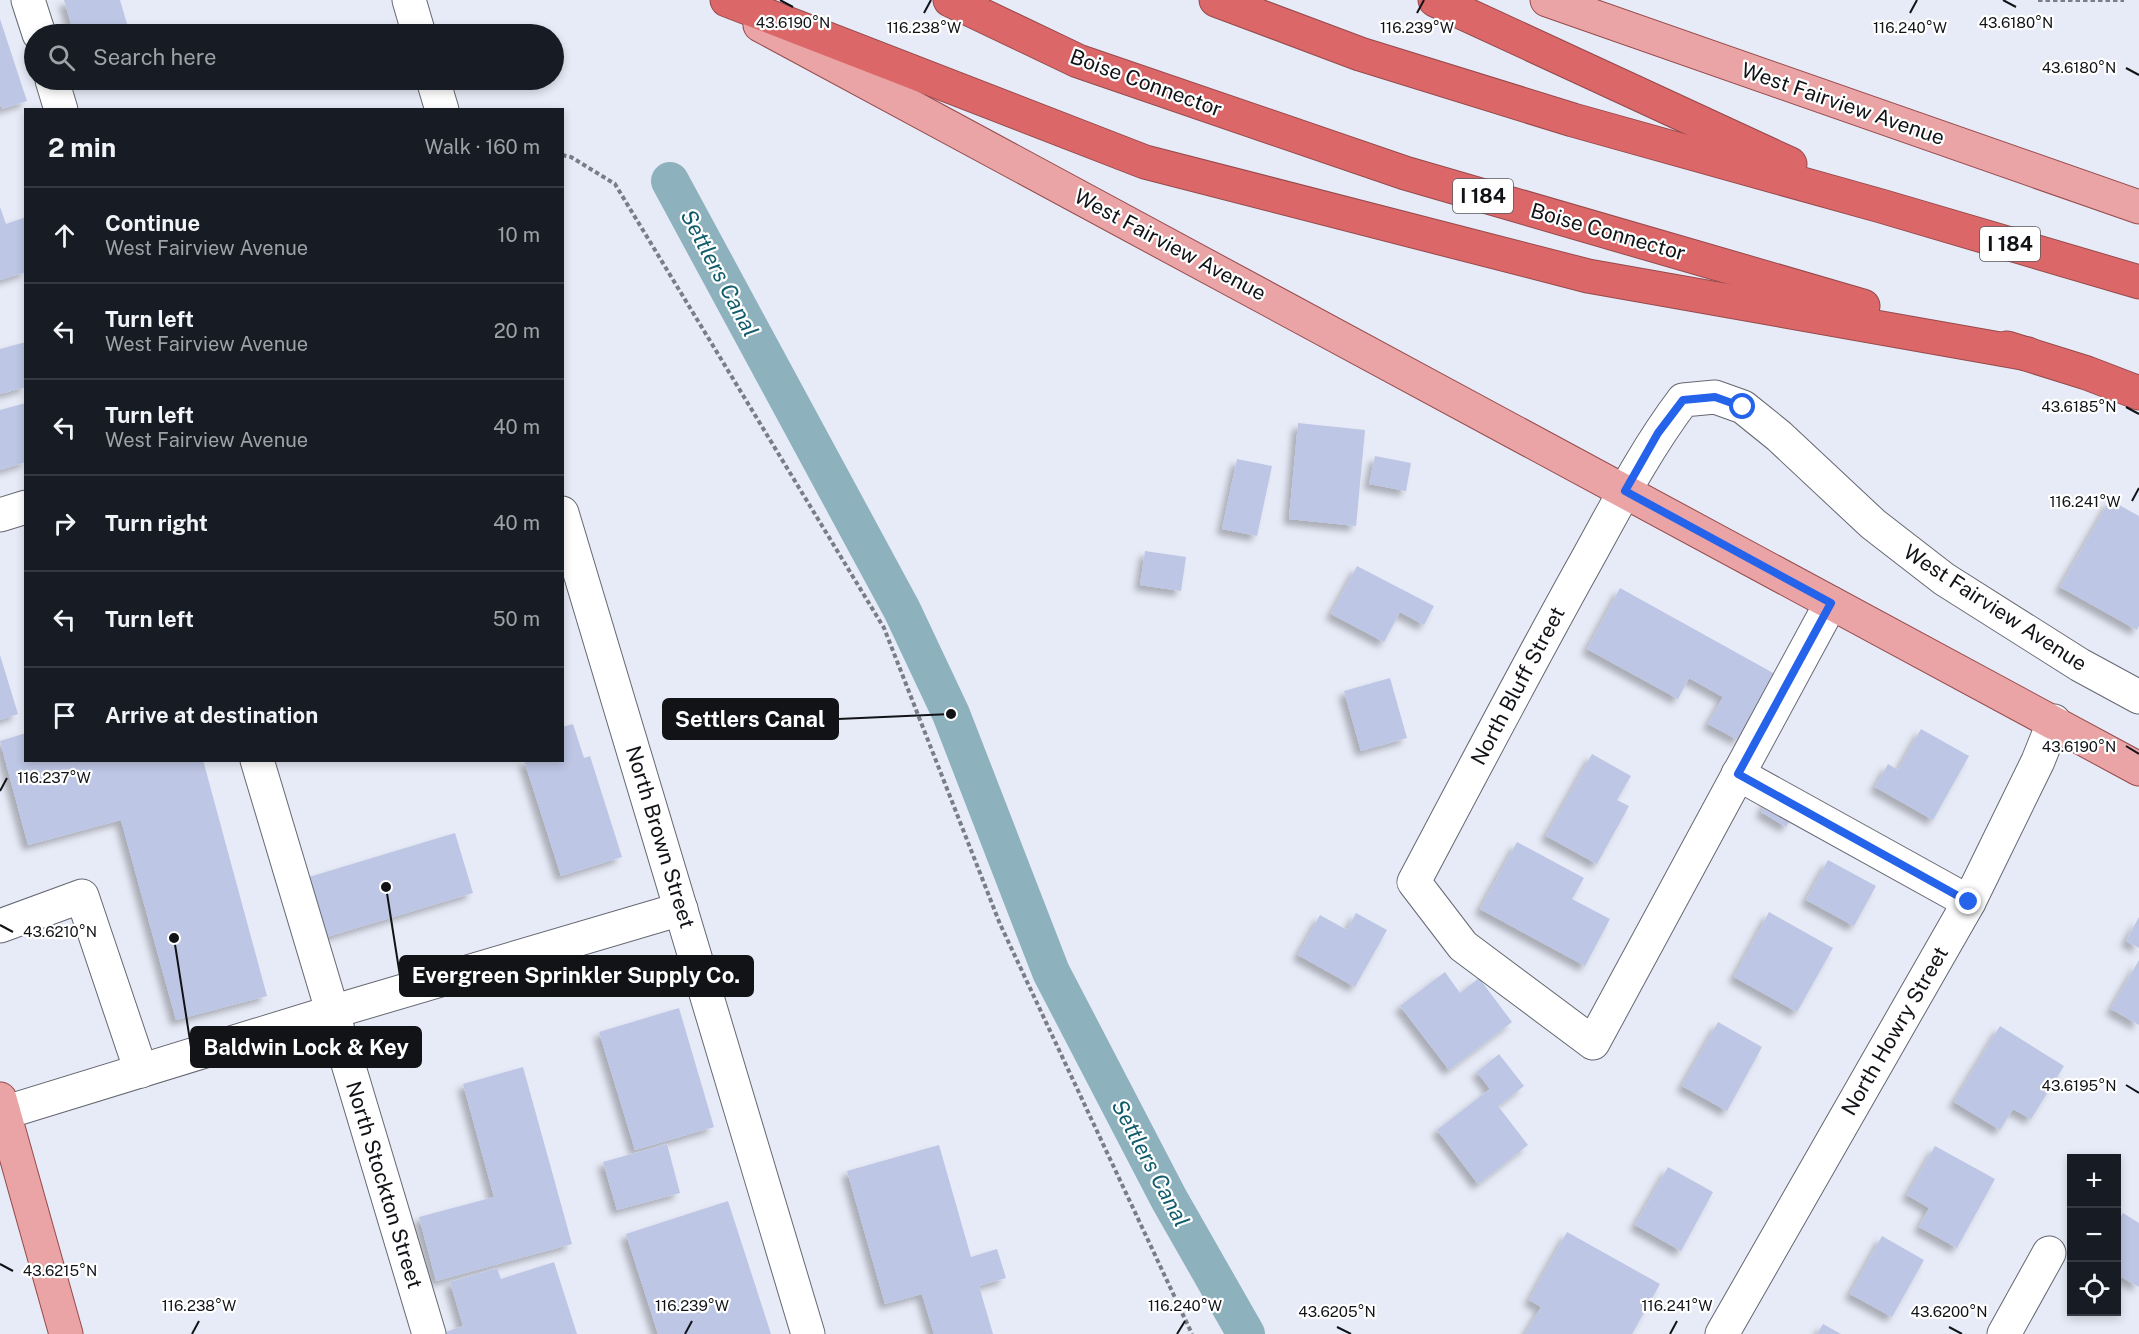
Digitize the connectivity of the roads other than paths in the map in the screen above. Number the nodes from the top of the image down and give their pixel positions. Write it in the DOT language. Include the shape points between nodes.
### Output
graph roads {
  1 [pos="28,0"];
  2 [pos="409,0"];
  3 [pos="714,0"];
  4 [pos="727,0"];
  5 [pos="950,0"];
  6 [pos="1216,0"];
  7 [pos="1435,0"];
  8 [pos="1546,0"];
  9 [pos="36,24"];
  10 [pos="416,24"];
  11 [pos="55,90"];
  12 [pos="436,90"];
  13 [pos="60,108"];
  14 [pos="441,108"];
  15 [pos="1881,206"];
  16 [pos="2139,207"];
  17 [pos="2139,282"];
  18 [pos="2028,354"];
  19 [pos="2139,393"];
  20 [pos="1625,491"];
  21 [pos="24,508"];
  22 [pos="0,515"];
  23 [pos="564,520"];
  24 [pos="1831,603"];
  25 [pos="2138,695"];
  26 [pos="2054,721"];
  27 [pos="2139,754"];
  28 [pos="258,762"];
  29 [pos="2139,769"];
  30 [pos="1738,774"];
  31 [pos="1969,902"];
  32 [pos="681,909"];
  33 [pos="0,926"];
  34 [pos="332,1012"];
  35 [pos="141,1071"];
  36 [pos="2,1109"];
  37 [pos="2049,1253"];
  38 [pos="66,1334"];
  39 [pos="429,1334"];
  40 [pos="808,1334"];
  41 [pos="1722,1334"];
  42 [pos="2004,1334"];
  1 -- 9 [label="street"];
  2 -- 10 [label="street"];
  3 -- 20 [label="main road, West Fairview Avenue"];
  4 -- 18 [label="highway" via="1145,162 1588,276"];
  5 -- 18 [label="highway, Boise Connector / I 184" via="1078,61 1405,173"];
  6 -- 15 [label="highway, I 184" via="1360,54 1573,120"];
  7 -- 15 [label="highway"];
  8 -- 16 [label="main road, West Fairview Avenue"];
  11 -- 13 [label="street"];
  12 -- 14 [label="street"];
  15 -- 17 [label="highway, I 184"];
  18 -- 19 [label="highway, Boise Connector / I 184"];
  20 -- 24 [label="main road, West Fairview Avenue"];
  20 -- 25 [label="street, West Fairview Avenue" via="1658,433 1683,400 1715,397 1743,407 1873,524 1944,579 2080,665"];
  20 -- 30 [label="street, North Bluff Street" via="1414,882 1463,946 1593,1043"];
  21 -- 22 [label="street"];
  23 -- 32 [label="street, North Brown Street"];
  24 -- 26 [label="main road, West Fairview Avenue"];
  24 -- 30 [label="street"];
  26 -- 27 [label="main road"];
  26 -- 29 [label="main road, West Fairview Avenue"];
  26 -- 31 [label="street, North Howry Street"];
  28 -- 34 [label="street, North Stockton Street"];
  30 -- 31 [label="street"];
  31 -- 41 [label="street, North Howry Street"];
  32 -- 34 [label="street"];
  32 -- 40 [label="street, North Brown Street"];
  33 -- 35 [label="street" via="81,896"];
  34 -- 35 [label="street"];
  34 -- 39 [label="street, North Stockton Street"];
  35 -- 36 [label="street"];
  36 -- 38 [label="main road"];
  37 -- 42 [label="street"];
}
